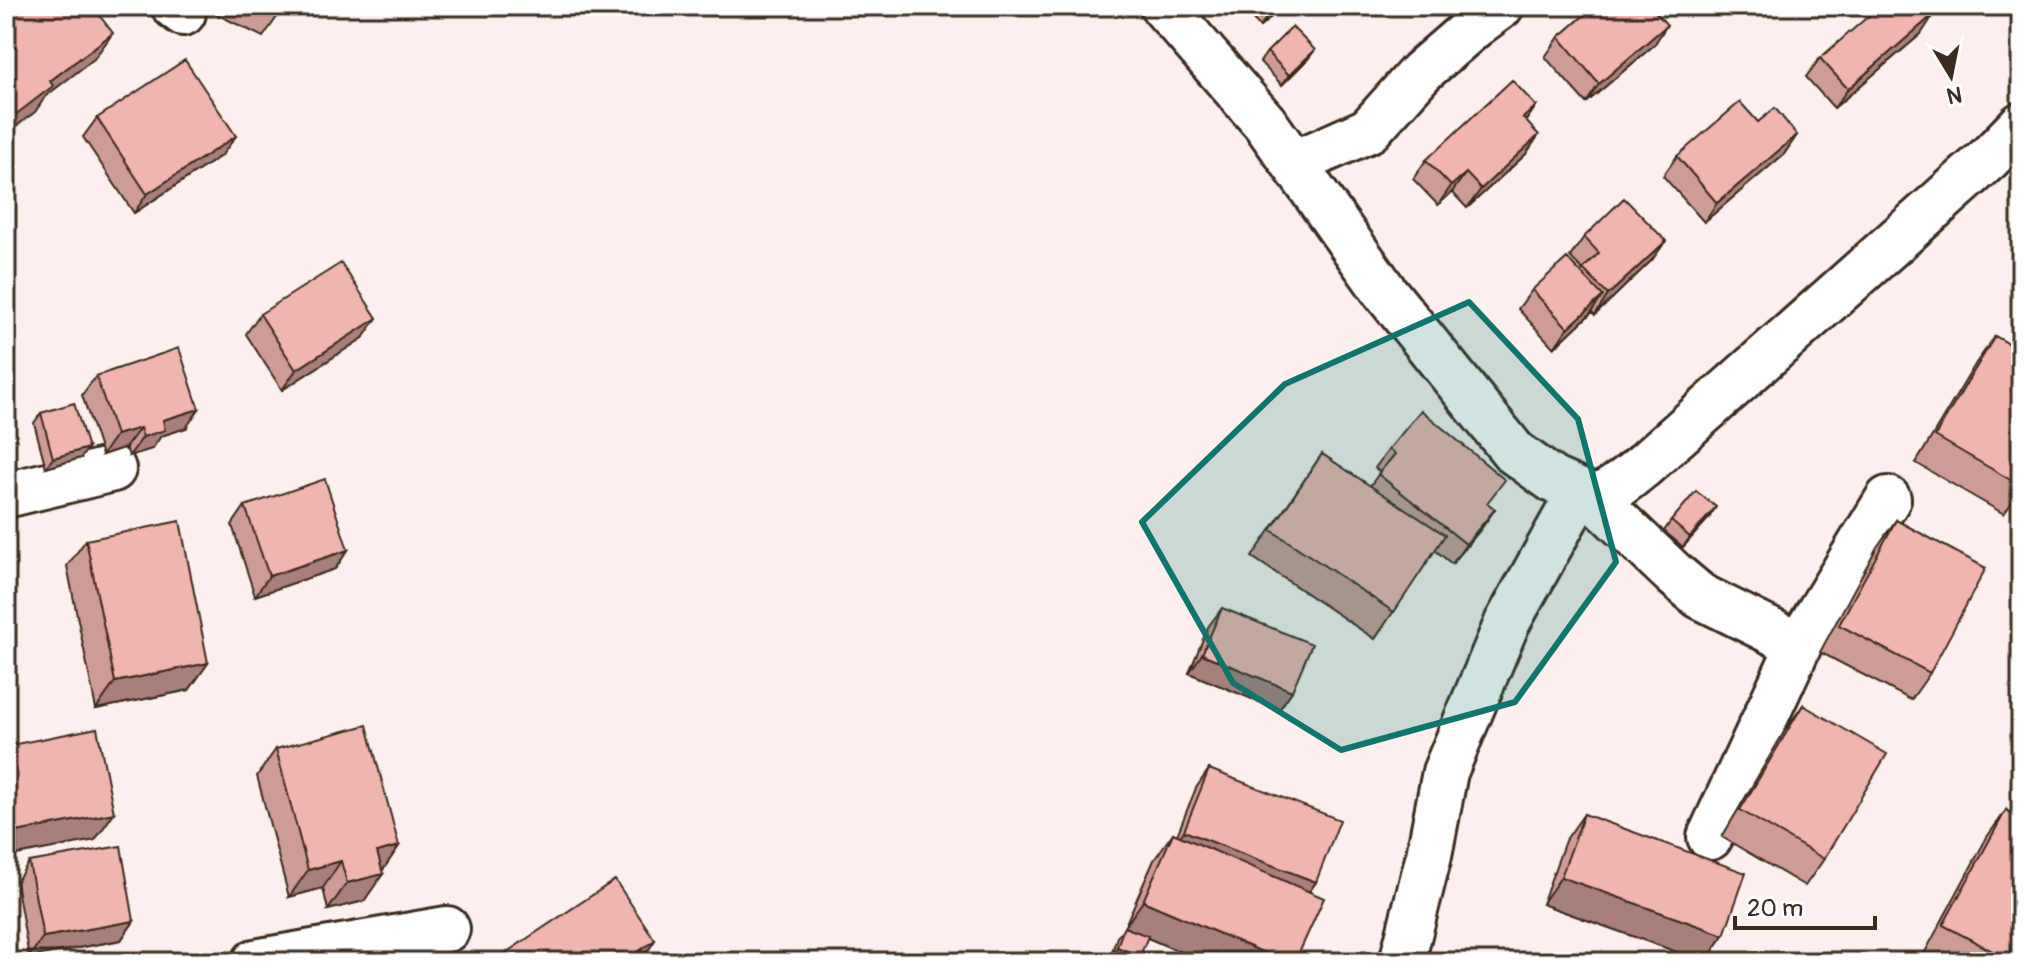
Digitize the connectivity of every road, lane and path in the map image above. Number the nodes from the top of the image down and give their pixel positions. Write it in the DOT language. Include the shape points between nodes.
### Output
graph roads {
  1 [pos="1163,6"];
  2 [pos="1501,6"];
  3 [pos="2012,149"];
  4 [pos="1295,163"];
  5 [pos="113,469"];
  6 [pos="1575,492"];
  7 [pos="6,495"];
  8 [pos="1888,499"];
  9 [pos="1799,645"];
  10 [pos="1710,837"];
  11 [pos="447,929"];
  12 [pos="255,962"];
  13 [pos="1402,962"];
  1 -- 4 [label="street"];
  2 -- 4 [label="street" via="1421,72 1369,130"];
  3 -- 6 [label="street" via="1615,488"];
  4 -- 6 [label="street" via="1385,292 1514,452"];
  5 -- 7 [label="street"];
  6 -- 9 [label="street" via="1700,596"];
  6 -- 13 [label="street" via="1507,623 1445,772"];
  8 -- 9 [label="street"];
  9 -- 10 [label="street"];
  11 -- 12 [label="street"];
}
